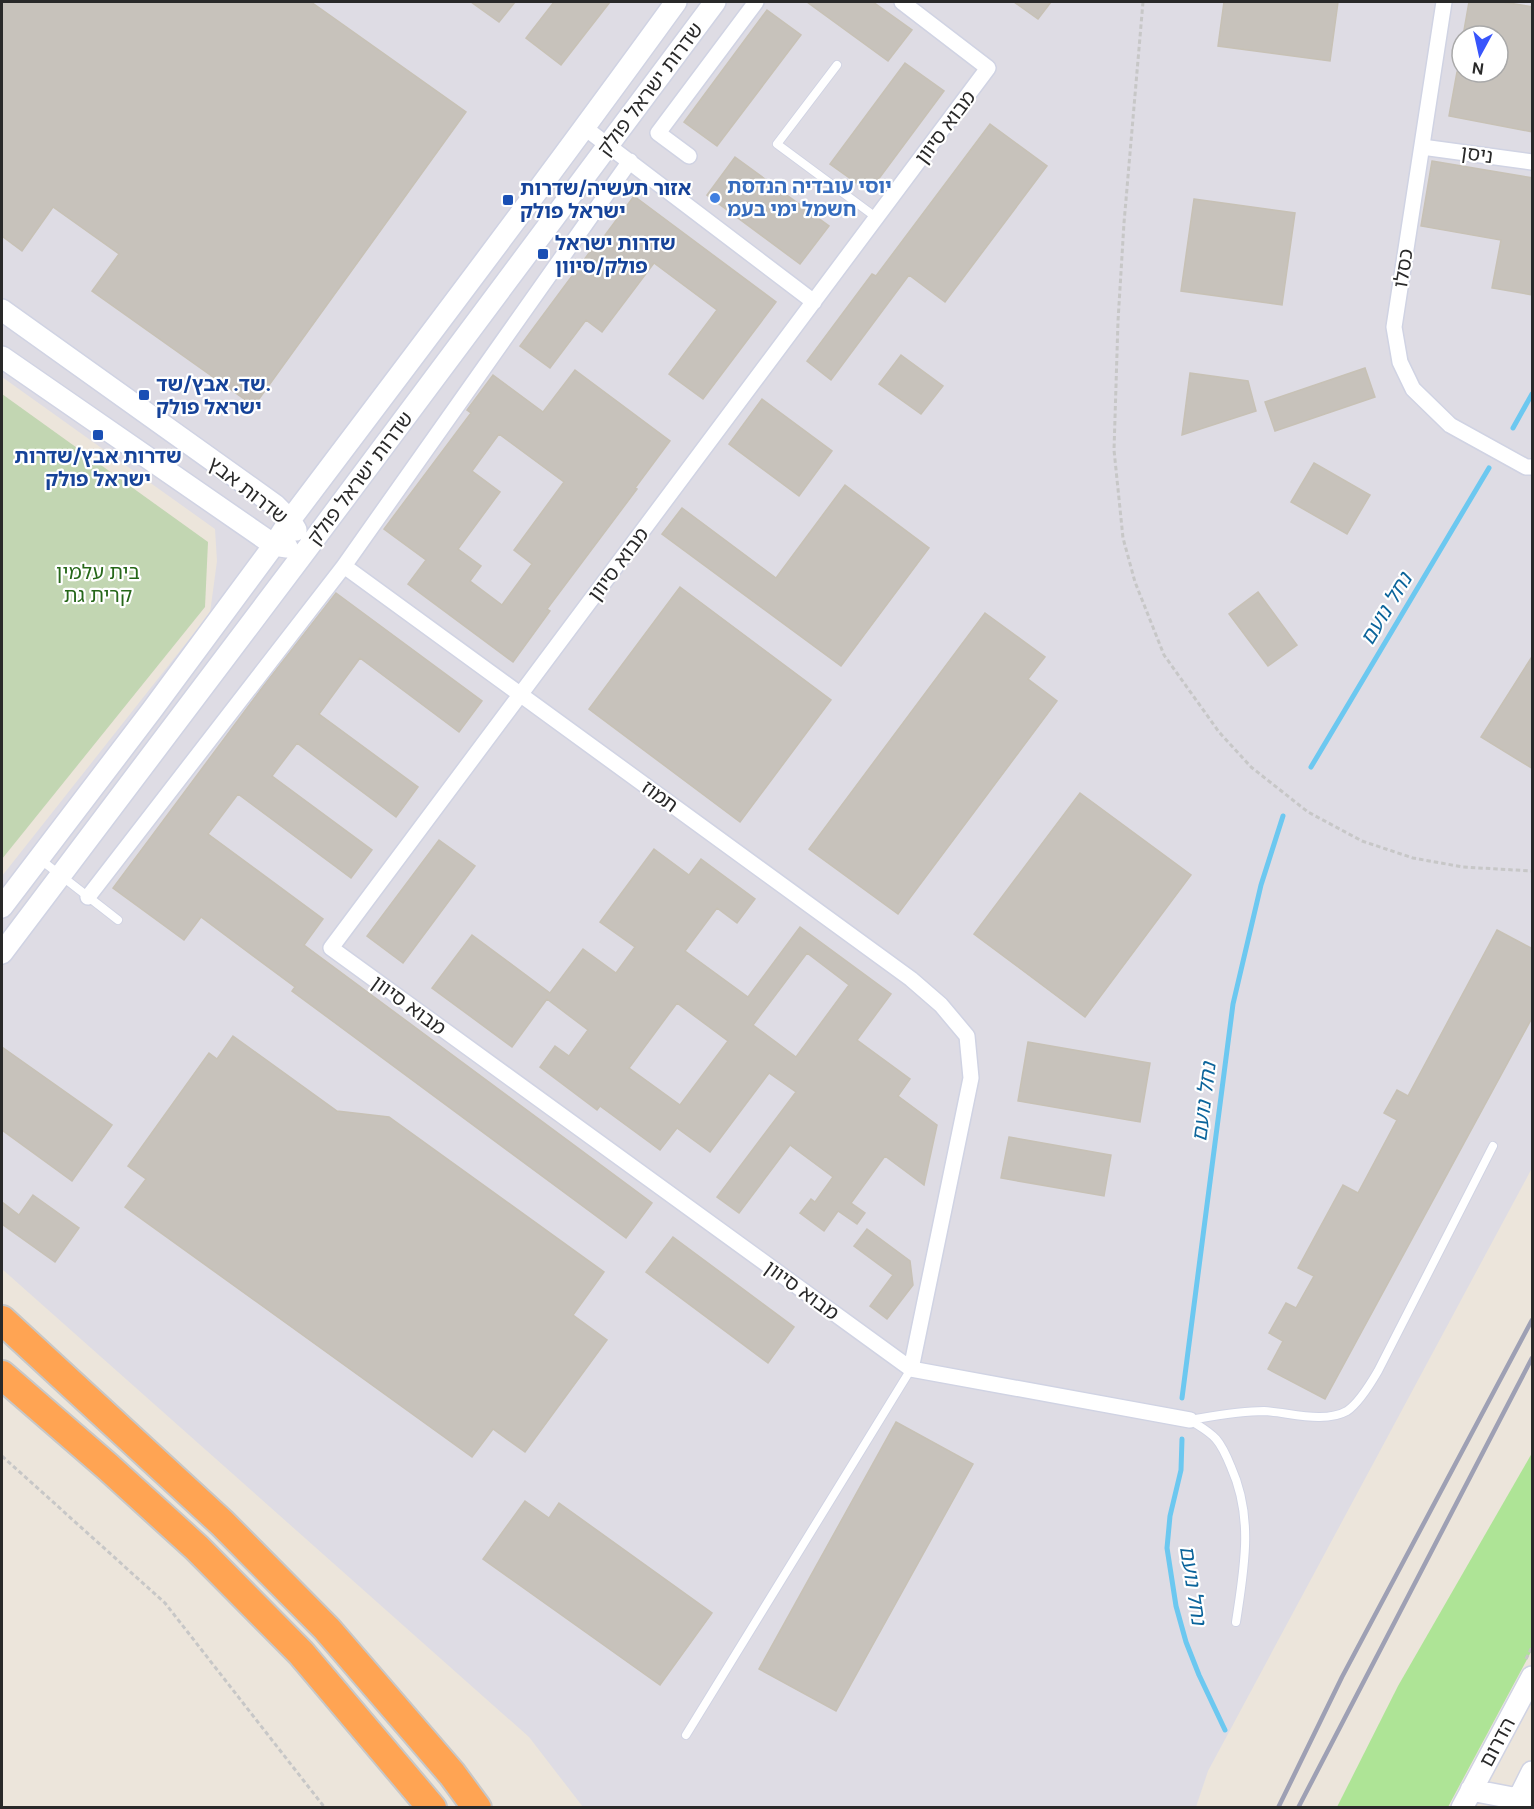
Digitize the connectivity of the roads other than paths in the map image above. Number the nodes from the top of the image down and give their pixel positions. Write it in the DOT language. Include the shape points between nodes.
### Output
graph roads {
  1 [pos="676,2"];
  2 [pos="715,2"];
  3 [pos="756,2"];
  4 [pos="902,2"];
  5 [pos="1444,2"];
  6 [pos="837,65"];
  7 [pos="585,128"];
  8 [pos="609,145"];
  9 [pos="1422,147"];
  10 [pos="689,156"];
  11 [pos="630,161"];
  12 [pos="1533,162"];
  13 [pos="877,218"];
  14 [pos="814,302"];
  15 [pos="2,310"];
  16 [pos="2,357"];
  17 [pos="1533,467"];
  18 [pos="290,520"];
  19 [pos="255,532"];
  20 [pos="274,545"];
  21 [pos="307,549"];
  22 [pos="344,566"];
  23 [pos="257,567"];
  24 [pos="520,694"];
  25 [pos="38,858"];
  26 [pos="60,875"];
  27 [pos="88,897"];
  28 [pos="2,907"];
  29 [pos="118,920"];
  30 [pos="2,953"];
  31 [pos="1493,1146"];
  32 [pos="2,1320"];
  33 [pos="911,1369"];
  34 [pos="2,1375"];
  35 [pos="1190,1420"];
  36 [pos="1236,1622"];
  37 [pos="1533,1677"];
  38 [pos="686,1735"];
  39 [pos="1533,1772"];
  40 [pos="1467,1799"];
  41 [pos="1521,1804"];
  42 [pos="432,1808"];
  43 [pos="477,1808"];
  44 [pos="1488,1808"];
  1 -- 7 [label="street, שדרות ישראל פולק"];
  2 -- 8 [label="street, שדרות ישראל פולק"];
  3 -- 10 [label="street" via="658,133"];
  4 -- 13 [label="street, מבוא סיוון" via="988,68"];
  5 -- 9 [label="street, כסלו"];
  6 -- 13 [label="lane" via="777,144"];
  7 -- 8 [label="street"];
  7 -- 18 [label="street, שדרות ישראל פולק"];
  8 -- 11 [label="street"];
  8 -- 21 [label="street, שדרות ישראל פולק"];
  9 -- 12 [label="street, ניסן"];
  9 -- 17 [label="street, כסלו" via="1394,327 1400,362 1413,389 1450,425"];
  11 -- 14 [label="street"];
  11 -- 22 [label="street"];
  13 -- 14 [label="street, מבוא סיוון"];
  14 -- 24 [label="street, מבוא סיוון"];
  15 -- 18 [label="street, שדרות אבץ" via="275,505"];
  16 -- 19 [label="street, שדרות אבץ"];
  18 -- 20 [label="street, שדרות ישראל פולק"];
  18 -- 21 [label="street, שדרות אבץ"];
  19 -- 20 [label="street, שדרות אבץ"];
  19 -- 23 [label="street" via="261,551"];
  20 -- 21 [label="street, שדרות אבץ"];
  20 -- 23 [label="street, שדרות ישראל פולק"];
  21 -- 26 [label="street, שדרות ישראל פולק"];
  22 -- 24 [label="street, תמוז"];
  22 -- 27 [label="street"];
  23 -- 25 [label="street, שדרות ישראל פולק"];
  24 -- 33 [label="street, תמוז" via="911,979 941,1005 967,1036 971,1078"];
  24 -- 33 [label="street, מבוא סיוון" via="331,948"];
  25 -- 26 [label="lane"];
  25 -- 28 [label="street, שדרות ישראל פולק"];
  26 -- 27 [label="lane"];
  26 -- 30 [label="street, שדרות ישראל פולק"];
  27 -- 29 [label="lane"];
  31 -- 35 [label="lane" via="1378,1371 1347,1411 1327,1417 1240,1412"];
  32 -- 43 [label="highway" via="222,1523 327,1629"];
  33 -- 35 [label="street, מבוא סיוון"];
  33 -- 38 [label="lane"];
  34 -- 42 [label="highway" via="197,1548 301,1653"];
  35 -- 36 [label="lane" via="1216,1439 1225,1453 1244,1510 1245,1558"];
  37 -- 40 [label="street, הדרום"];
  39 -- 41 [label="street"];
  40 -- 41 [label="street"];
  40 -- 44 [label="street"];
}
